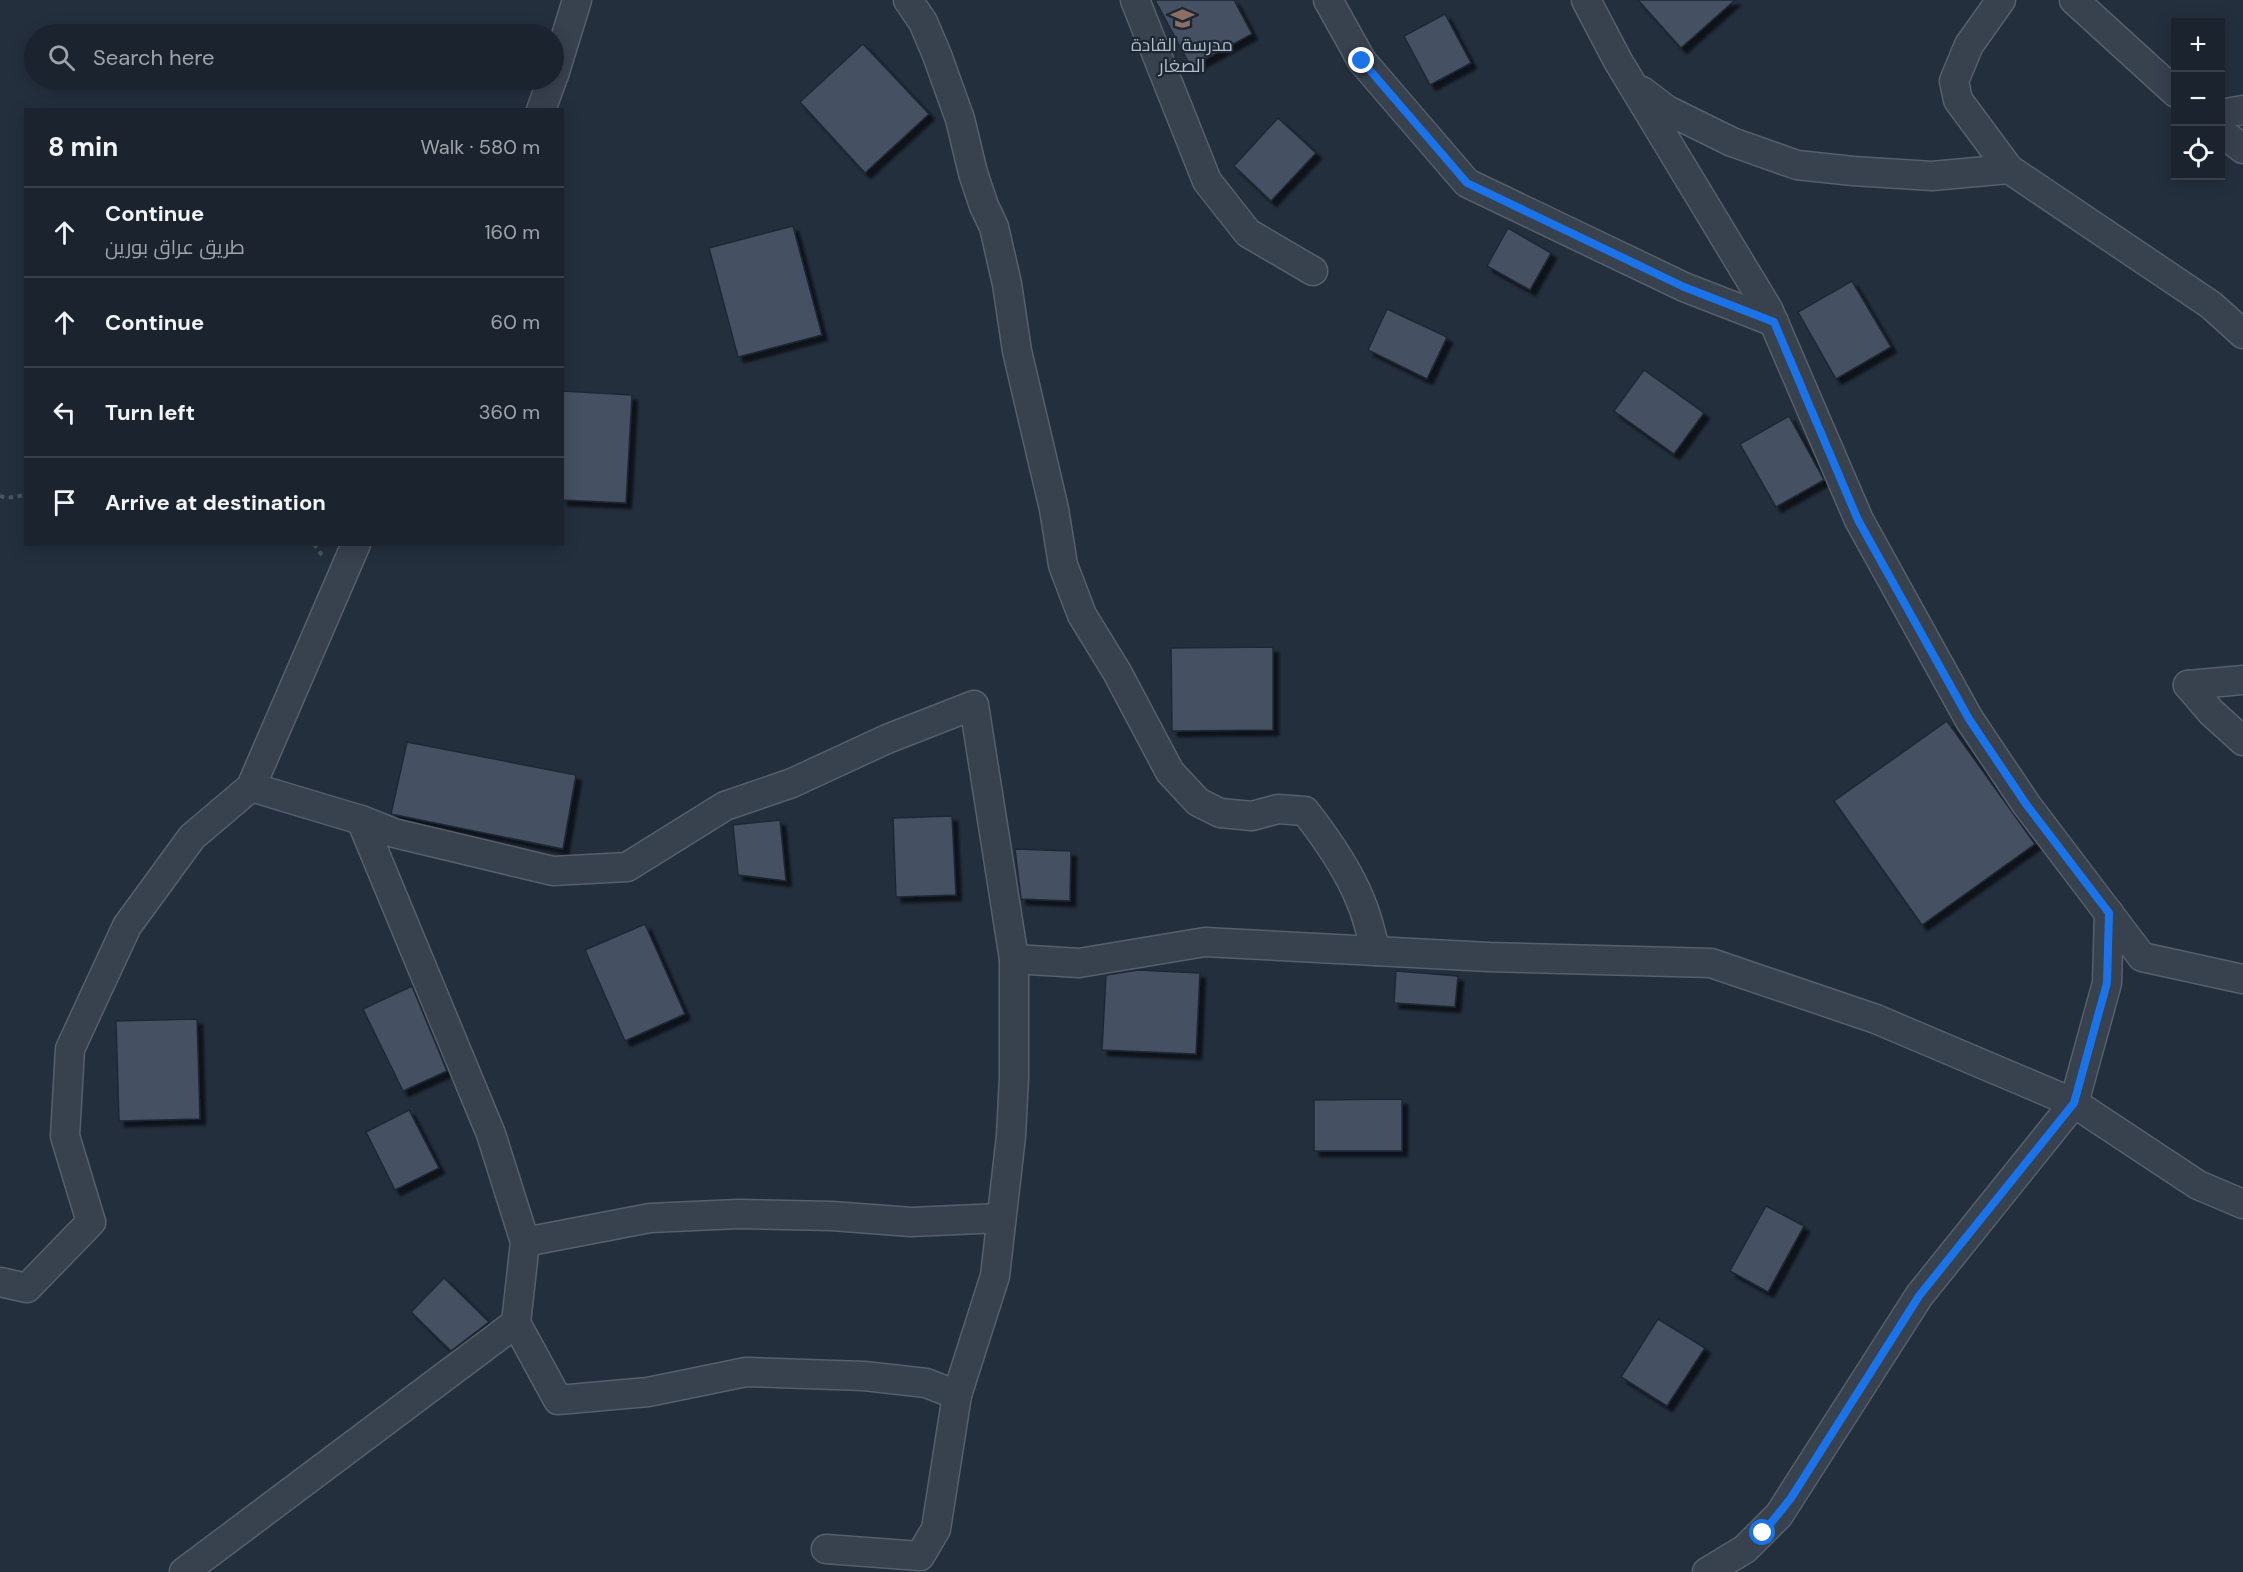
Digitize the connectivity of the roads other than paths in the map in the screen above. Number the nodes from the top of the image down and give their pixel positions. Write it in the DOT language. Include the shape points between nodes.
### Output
graph roads {
  1 [pos="577,0"];
  2 [pos="908,0"];
  3 [pos="1136,0"];
  4 [pos="1328,0"];
  5 [pos="1586,0"];
  6 [pos="2001,0"];
  7 [pos="2074,0"];
  8 [pos="564,42"];
  9 [pos="1630,82"];
  10 [pos="2171,89"];
  11 [pos="548,90"];
  12 [pos="542,108"];
  13 [pos="2243,110"];
  14 [pos="2225,113"];
  15 [pos="2225,135"];
  16 [pos="2243,149"];
  17 [pos="2009,169"];
  18 [pos="1312,271"];
  19 [pos="1774,322"];
  20 [pos="2243,334"];
  21 [pos="355,546"];
  22 [pos="2243,680"];
  23 [pos="2243,741"];
  24 [pos="251,787"];
  25 [pos="361,820"];
  26 [pos="2109,913"];
  27 [pos="1376,951"];
  28 [pos="1014,959"];
  29 [pos="2243,979"];
  30 [pos="2074,1103"];
  31 [pos="2243,1204"];
  32 [pos="1001,1218"];
  33 [pos="525,1242"];
  34 [pos="0,1282"];
  35 [pos="516,1323"];
  36 [pos="957,1395"];
  37 [pos="826,1550"];
  38 [pos="184,1572"];
  39 [pos="1707,1572"];
  1 -- 8 [label="street"];
  2 -- 27 [label="street" via="923,22 937,55 960,119 972,173 994,227 1063,565 1082,615 1170,772 1198,802 1220,813 1251,816 1278,809 1305,811 1348,875 1362,903"];
  3 -- 18 [label="street" via="1206,181 1248,233"];
  4 -- 19 [label="street" via="1362,61 1467,183 1684,287"];
  5 -- 9 [label="street"];
  6 -- 17 [label="street" via="1969,45 1954,81 1958,100"];
  7 -- 10 [label="street"];
  9 -- 17 [label="street" via="1667,110 1732,142 1797,165 1932,176"];
  9 -- 19 [label="street"];
  11 -- 12 [label="street"];
  13 -- 14 [label="street"];
  15 -- 16 [label="street"];
  17 -- 20 [label="street" via="2211,305"];
  19 -- 26 [label="street" via="1858,520 1969,719 2026,804"];
  21 -- 24 [label="street"];
  22 -- 23 [label="street" via="2188,685"];
  24 -- 25 [label="street"];
  24 -- 34 [label="street" via="192,837 127,926 70,1049 65,1136 91,1222 27,1288"];
  25 -- 28 [label="street" via="394,833 553,871 627,867 725,806 792,783 886,739 974,705"];
  25 -- 33 [label="street" via="491,1134"];
  26 -- 29 [label="street" via="2142,957"];
  26 -- 30 [label="street" via="2107,983"];
  27 -- 28 [label="street" via="1205,942 1078,963"];
  27 -- 30 [label="street" via="1711,963 1876,1019"];
  28 -- 32 [label="street" via="1014,1077"];
  30 -- 31 [label="street" via="2198,1185"];
  30 -- 39 [label="street" via="1919,1296 1779,1515 1745,1549"];
  32 -- 33 [label="street" via="910,1222 738,1214 650,1218"];
  32 -- 36 [label="street" via="995,1276"];
  33 -- 35 [label="street"];
  35 -- 36 [label="street" via="558,1400 648,1392 746,1372 885,1378 926,1383"];
  35 -- 38 [label="street"];
  36 -- 37 [label="street" via="936,1529 920,1556"];
}
